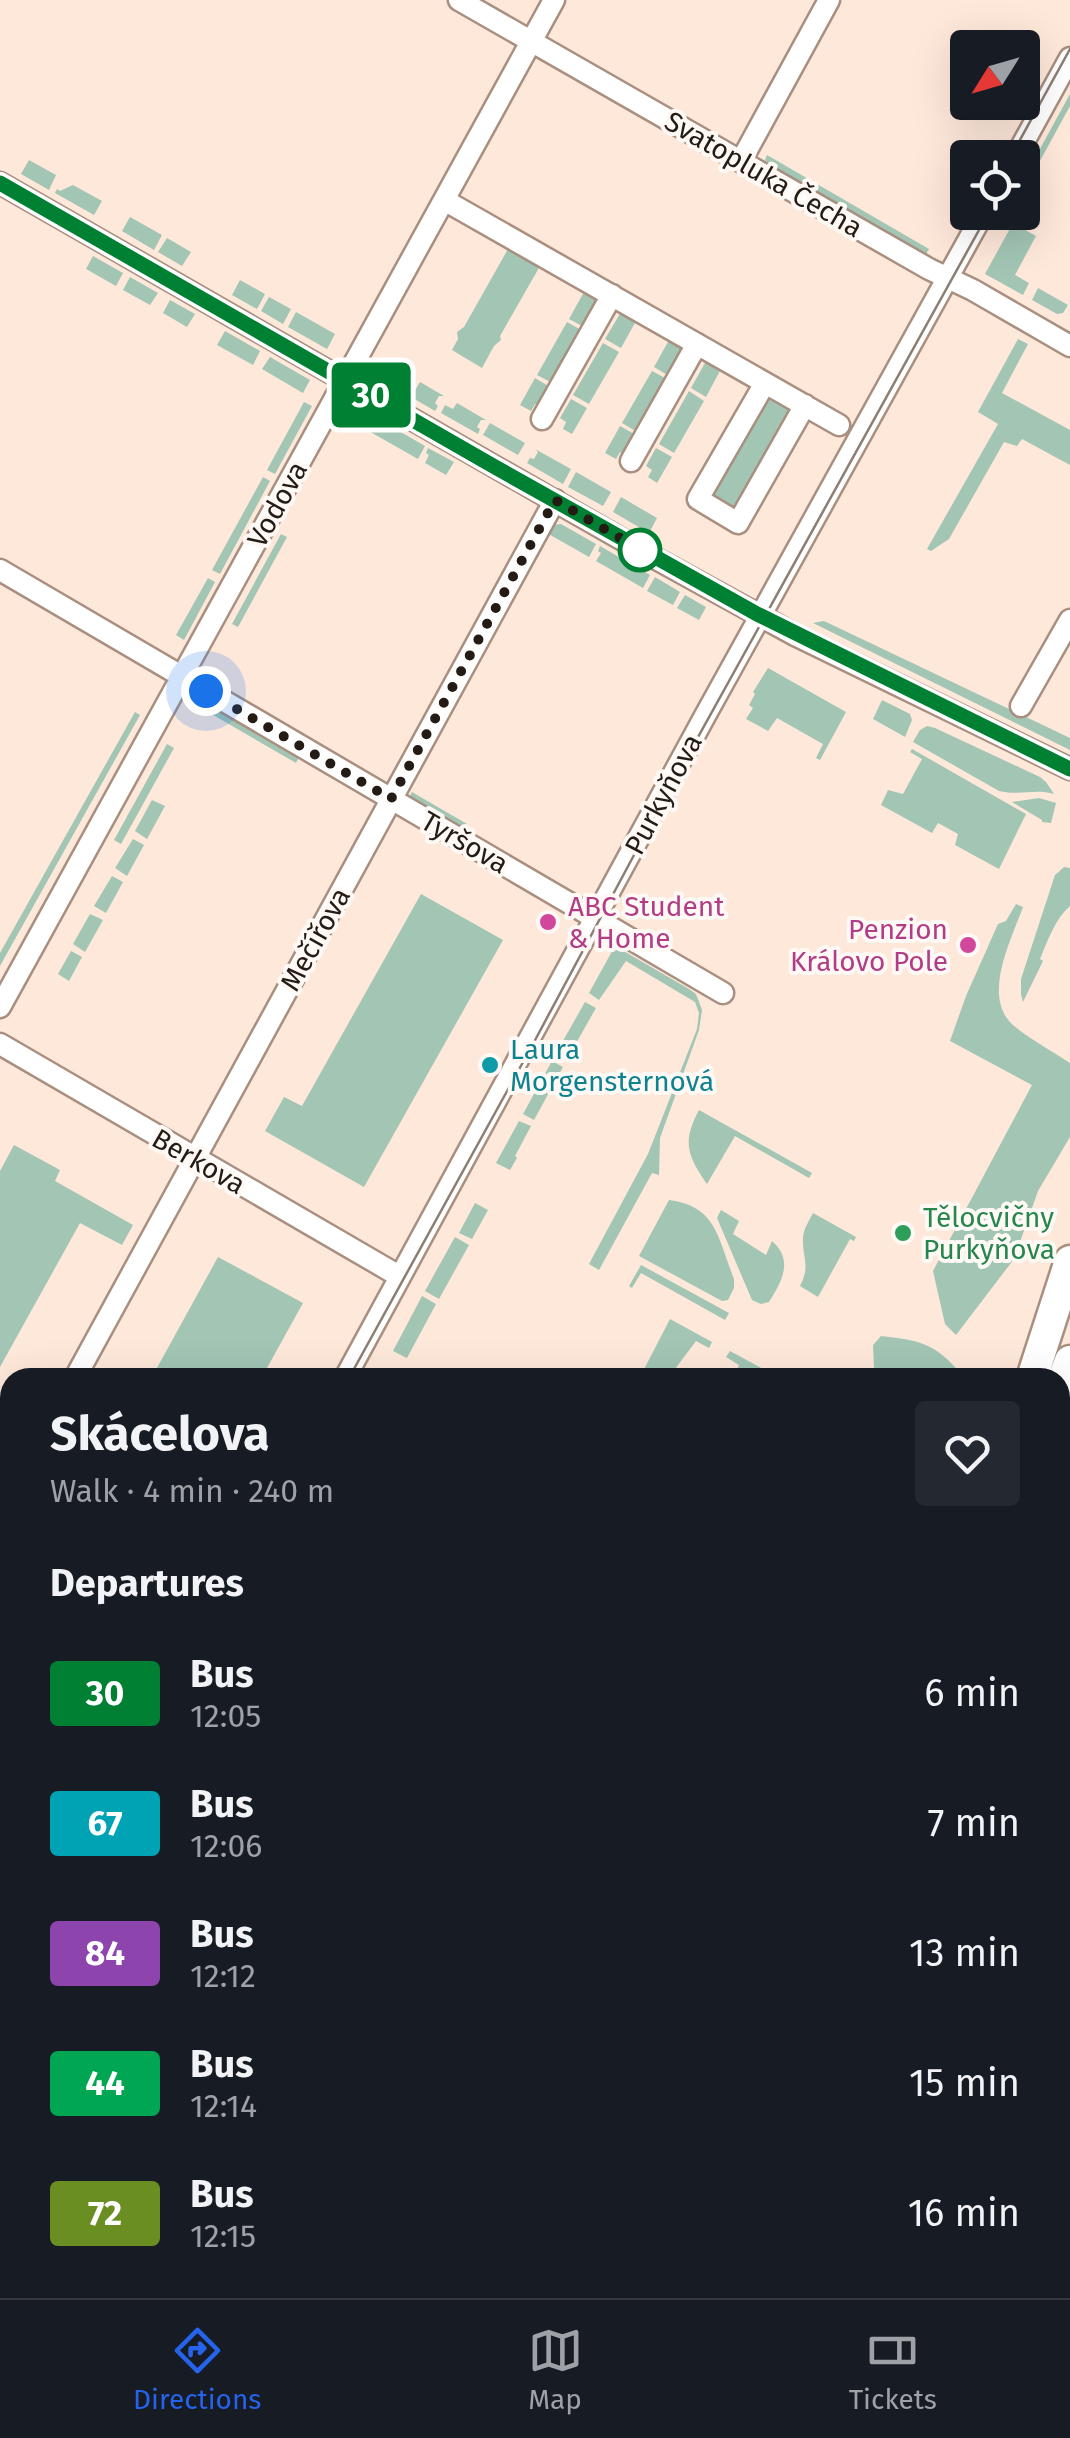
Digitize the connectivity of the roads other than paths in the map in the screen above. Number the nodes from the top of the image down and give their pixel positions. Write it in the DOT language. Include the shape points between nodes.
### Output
graph roads {
  1 [pos="459,0"];
  2 [pos="554,0"];
  3 [pos="829,0"];
  4 [pos="532,41"];
  5 [pos="1070,58"];
  6 [pos="1025,140"];
  7 [pos="741,161"];
  8 [pos="0,183"];
  9 [pos="444,200"];
  10 [pos="974,230"];
  11 [pos="948,278"];
  12 [pos="612,295"];
  13 [pos="697,344"];
  14 [pos="1070,346"];
  15 [pos="344,380"];
  16 [pos="765,383"];
  17 [pos="805,406"];
  18 [pos="542,419"];
  19 [pos="839,425"];
  20 [pos="631,461"];
  21 [pos="555,500"];
  22 [pos="0,570"];
  23 [pos="761,616"];
  24 [pos="1070,620"];
  25 [pos="182,677"];
  26 [pos="1020,706"];
  27 [pos="1070,769"];
  28 [pos="391,799"];
  29 [pos="596,918"];
  30 [pos="723,993"];
  31 [pos="0,1008"];
  32 [pos="0,1044"];
  33 [pos="195,1159"];
  34 [pos="1070,1261"];
  35 [pos="399,1276"];
  36 [pos="1070,1306"];
  37 [pos="80,1368"];
  38 [pos="350,1368"];
  39 [pos="1055,1368"];
  40 [pos="1056,1368"];
  1 -- 4 [label="street, Svatopluka Čecha"];
  2 -- 4 [label="street, Vodova"];
  3 -- 7 [label="street"];
  4 -- 7 [label="street, Svatopluka Čecha"];
  4 -- 9 [label="street, Vodova"];
  5 -- 6 [label="street"];
  7 -- 11 [label="street, Svatopluka Čecha"];
  8 -- 15 [label="street"];
  9 -- 12 [label="street"];
  9 -- 15 [label="street, Vodova"];
  10 -- 11 [label="street, Purkyňova"];
  11 -- 14 [label="street, Svatopluka Čecha"];
  11 -- 23 [label="street, Purkyňova"];
  12 -- 13 [label="street"];
  12 -- 18 [label="street"];
  13 -- 16 [label="street"];
  13 -- 20 [label="street"];
  15 -- 21 [label="street"];
  15 -- 25 [label="street, Vodova"];
  16 -- 17 [label="street"];
  16 -- 17 [label="street" via="698,499 738,523"];
  17 -- 19 [label="street"];
  21 -- 23 [label="street"];
  21 -- 28 [label="street, Mečířova"];
  22 -- 25 [label="street, Tyršova"];
  23 -- 27 [label="street"];
  23 -- 29 [label="street, Purkyňova"];
  24 -- 26 [label="street"];
  25 -- 28 [label="street, Tyršova"];
  25 -- 31 [label="street, Vodova"];
  28 -- 29 [label="street, Tyršova"];
  28 -- 33 [label="street, Mečířova"];
  29 -- 30 [label="street, Tyršova"];
  29 -- 35 [label="street, Purkyňova"];
  32 -- 33 [label="street, Berkova"];
  33 -- 35 [label="street, Berkova"];
  33 -- 37 [label="street, Mečířova"];
  34 -- 39 [label="highway"];
  35 -- 38 [label="street, Purkyňova"];
  36 -- 40 [label="highway"];
}
